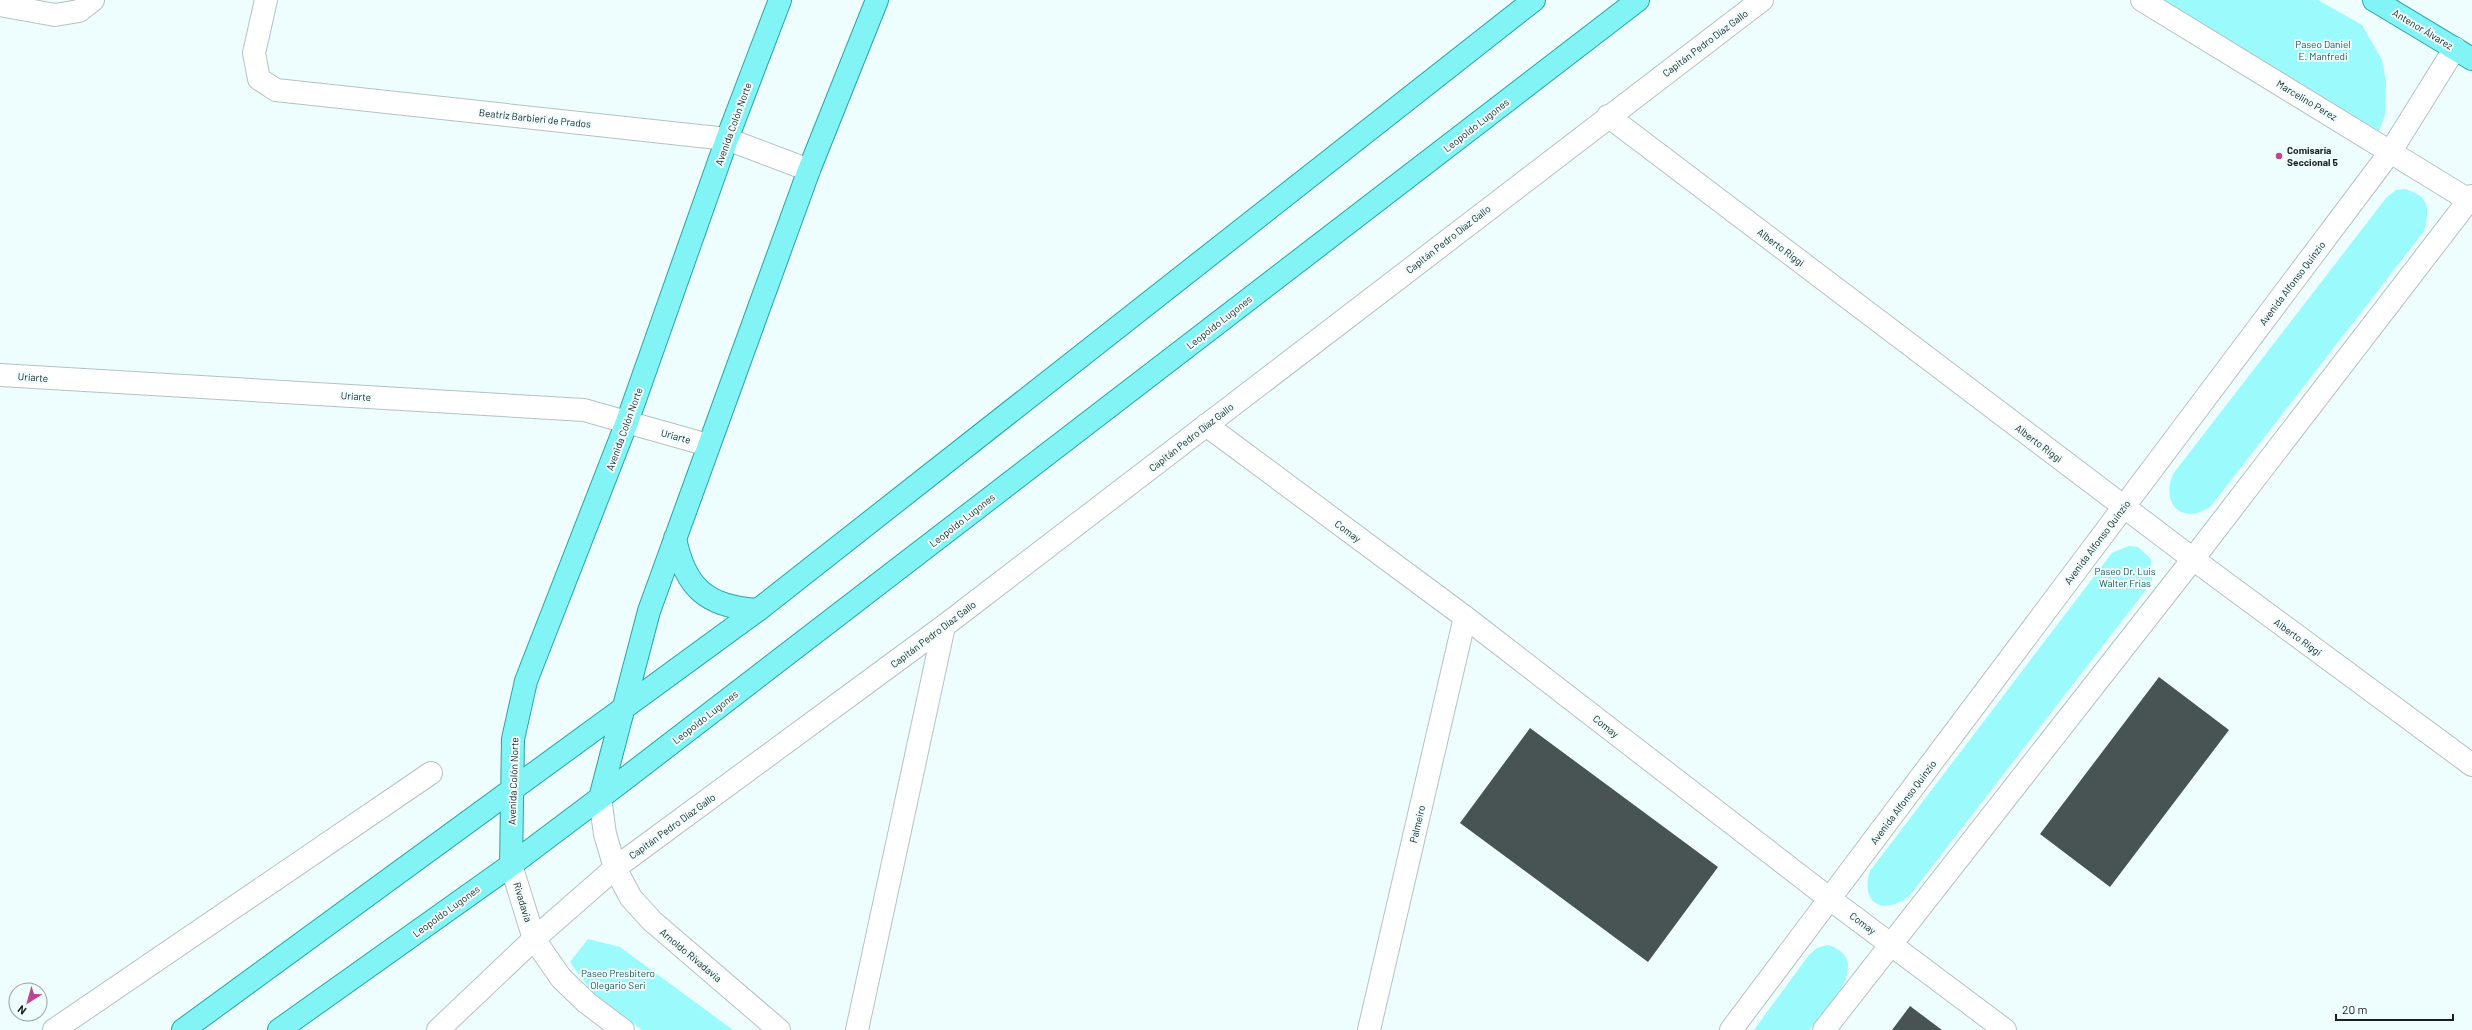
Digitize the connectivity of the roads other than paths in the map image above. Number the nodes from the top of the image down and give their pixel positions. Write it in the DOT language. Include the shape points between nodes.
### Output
graph roads {
  1 [pos="93,0"];
  2 [pos="266,0"];
  3 [pos="780,0"];
  4 [pos="877,0"];
  5 [pos="1534,0"];
  6 [pos="1638,0"];
  7 [pos="1762,0"];
  8 [pos="2142,0"];
  9 [pos="2374,0"];
  10 [pos="0,5"];
  11 [pos="2464,54"];
  12 [pos="1608,116"];
  13 [pos="727,139"];
  14 [pos="2391,151"];
  15 [pos="809,170"];
  16 [pos="2471,199"];
  17 [pos="0,375"];
  18 [pos="627,422"];
  19 [pos="1206,425"];
  20 [pos="708,445"];
  21 [pos="2124,507"];
  22 [pos="675,538"];
  23 [pos="2193,560"];
  24 [pos="758,610"];
  25 [pos="1465,617"];
  26 [pos="944,626"];
  27 [pos="622,707"];
  28 [pos="2472,765"];
  29 [pos="431,773"];
  30 [pos="511,790"];
  31 [pos="600,798"];
  32 [pos="511,865"];
  33 [pos="615,868"];
  34 [pos="1830,899"];
  35 [pos="534,939"];
  36 [pos="1890,943"];
  37 [pos="54,1030"];
  38 [pos="183,1030"];
  39 [pos="279,1030"];
  40 [pos="438,1030"];
  41 [pos="623,1030"];
  42 [pos="779,1030"];
  43 [pos="858,1030"];
  44 [pos="1369,1030"];
  45 [pos="1731,1030"];
  46 [pos="1824,1030"];
  47 [pos="2005,1030"];
  1 -- 10 [label="street" via="79,11 54,14"];
  2 -- 13 [label="street, Beatriz Barbieri de Prados" via="254,53 259,79 276,90"];
  3 -- 13 [label="main road, Avenida Colón Norte"];
  4 -- 15 [label="main road"];
  5 -- 24 [label="main road"];
  6 -- 31 [label="main road, Leopoldo Lugones"];
  7 -- 12 [label="street, Capitán Pedro Díaz Gallo"];
  8 -- 14 [label="street, Marcelino Perez"];
  9 -- 11 [label="main road, Antenor Álvarez"];
  11 -- 14 [label="street, Avenida Alfonso Quinzio"];
  12 -- 19 [label="street, Capitán Pedro Díaz Gallo"];
  12 -- 21 [label="street, Alberto Riggi"];
  13 -- 15 [label="street, Beatriz Barbieri de Prados"];
  13 -- 18 [label="main road, Avenida Colón Norte"];
  14 -- 16 [label="street, Marcelino Perez"];
  14 -- 21 [label="street, Avenida Alfonso Quinzio"];
  15 -- 20 [label="main road"];
  16 -- 23 [label="street"];
  17 -- 18 [label="street, Uriarte" via="584,410"];
  18 -- 20 [label="street, Uriarte"];
  18 -- 30 [label="main road, Avenida Colón Norte" via="526,681 513,739"];
  19 -- 25 [label="street, Comay"];
  19 -- 26 [label="street, Capitán Pedro Díaz Gallo"];
  20 -- 22 [label="main road"];
  21 -- 23 [label="street, Alberto Riggi"];
  21 -- 34 [label="street, Avenida Alfonso Quinzio"];
  22 -- 24 [label="main road" via="680,562 692,583 711,599 733,608"];
  22 -- 27 [label="main road" via="649,611"];
  23 -- 28 [label="street, Alberto Riggi"];
  23 -- 36 [label="street"];
  24 -- 27 [label="main road"];
  25 -- 34 [label="street, Comay"];
  25 -- 44 [label="street, Palmeiro"];
  26 -- 33 [label="street, Capitán Pedro Díaz Gallo"];
  26 -- 43 [label="street"];
  27 -- 30 [label="main road"];
  27 -- 31 [label="main road"];
  29 -- 37 [label="street"];
  30 -- 32 [label="main road, Avenida Colón Norte"];
  30 -- 38 [label="main road"];
  31 -- 32 [label="main road, Leopoldo Lugones"];
  31 -- 33 [label="street" via="605,834"];
  32 -- 35 [label="street, Rivadavia"];
  32 -- 39 [label="main road, Leopoldo Lugones"];
  33 -- 35 [label="street"];
  33 -- 42 [label="street, Arnoldo Rivadavia" via="631,898 652,921"];
  34 -- 36 [label="street, Comay"];
  34 -- 45 [label="street, Avenida Alfonso Quinzio"];
  35 -- 40 [label="street"];
  35 -- 41 [label="street" via="561,978 587,1003"];
  36 -- 46 [label="street"];
  36 -- 47 [label="street, Comay"];
}
